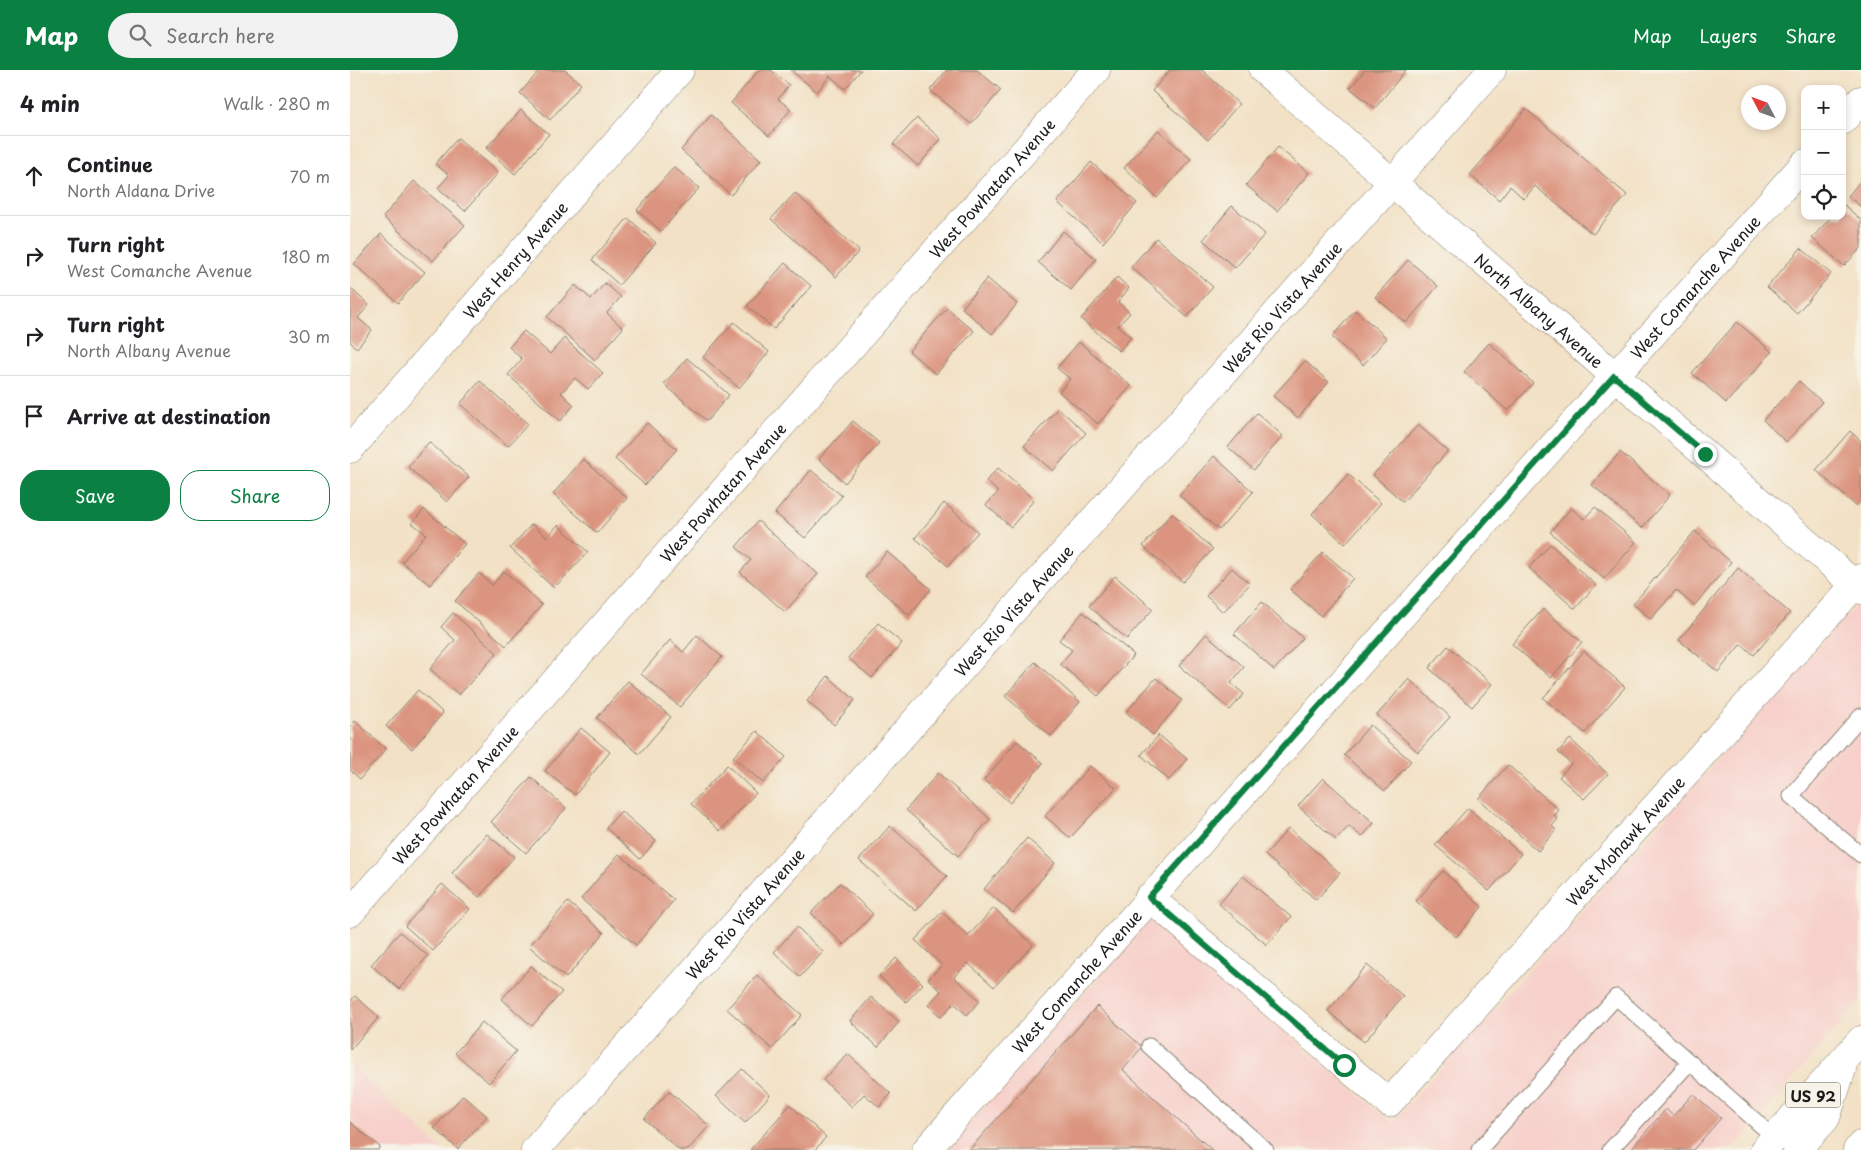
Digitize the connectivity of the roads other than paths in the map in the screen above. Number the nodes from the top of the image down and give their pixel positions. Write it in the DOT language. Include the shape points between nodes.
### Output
graph roads {
  1 [pos="680,70"];
  2 [pos="1096,70"];
  3 [pos="1264,70"];
  4 [pos="1492,70"];
  5 [pos="1861,100"];
  6 [pos="1846,117"];
  7 [pos="1801,167"];
  8 [pos="1392,182"];
  9 [pos="1614,376"];
  10 [pos="350,449"];
  11 [pos="1859,584"];
  12 [pos="1861,716"];
  13 [pos="1861,856"];
  14 [pos="1149,897"];
  15 [pos="350,913"];
  16 [pos="1150,1046"];
  17 [pos="1853,1050"];
  18 [pos="1690,1062"];
  19 [pos="1861,1145"];
  20 [pos="1778,1146"];
  21 [pos="535,1150"];
  22 [pos="926,1150"];
  23 [pos="1266,1150"];
  24 [pos="1479,1150"];
  25 [pos="1610,1150"];
  26 [pos="1857,1150"];
  1 -- 10 [label="street, West Henry Avenue"];
  2 -- 15 [label="street, West Powhatan Avenue"];
  3 -- 8 [label="street, North Albany Avenue"];
  4 -- 8 [label="street, West Rio Vista Avenue"];
  5 -- 6 [label="street"];
  7 -- 9 [label="street, West Comanche Avenue"];
  8 -- 9 [label="street, North Albany Avenue"];
  8 -- 21 [label="street, West Rio Vista Avenue"];
  9 -- 11 [label="street, North Albany Avenue"];
  9 -- 14 [label="street, West Comanche Avenue"];
  11 -- 14 [label="street, West Mohawk Avenue" via="1389,1104"];
  12 -- 13 [label="lane" via="1791,796"];
  14 -- 22 [label="street, West Comanche Avenue"];
  16 -- 23 [label="lane"];
  17 -- 20 [label="street" via="1826,1118"];
  18 -- 20 [label="lane"];
  18 -- 24 [label="lane" via="1616,997"];
  18 -- 25 [label="lane"];
  19 -- 26 [label="street"];
}
